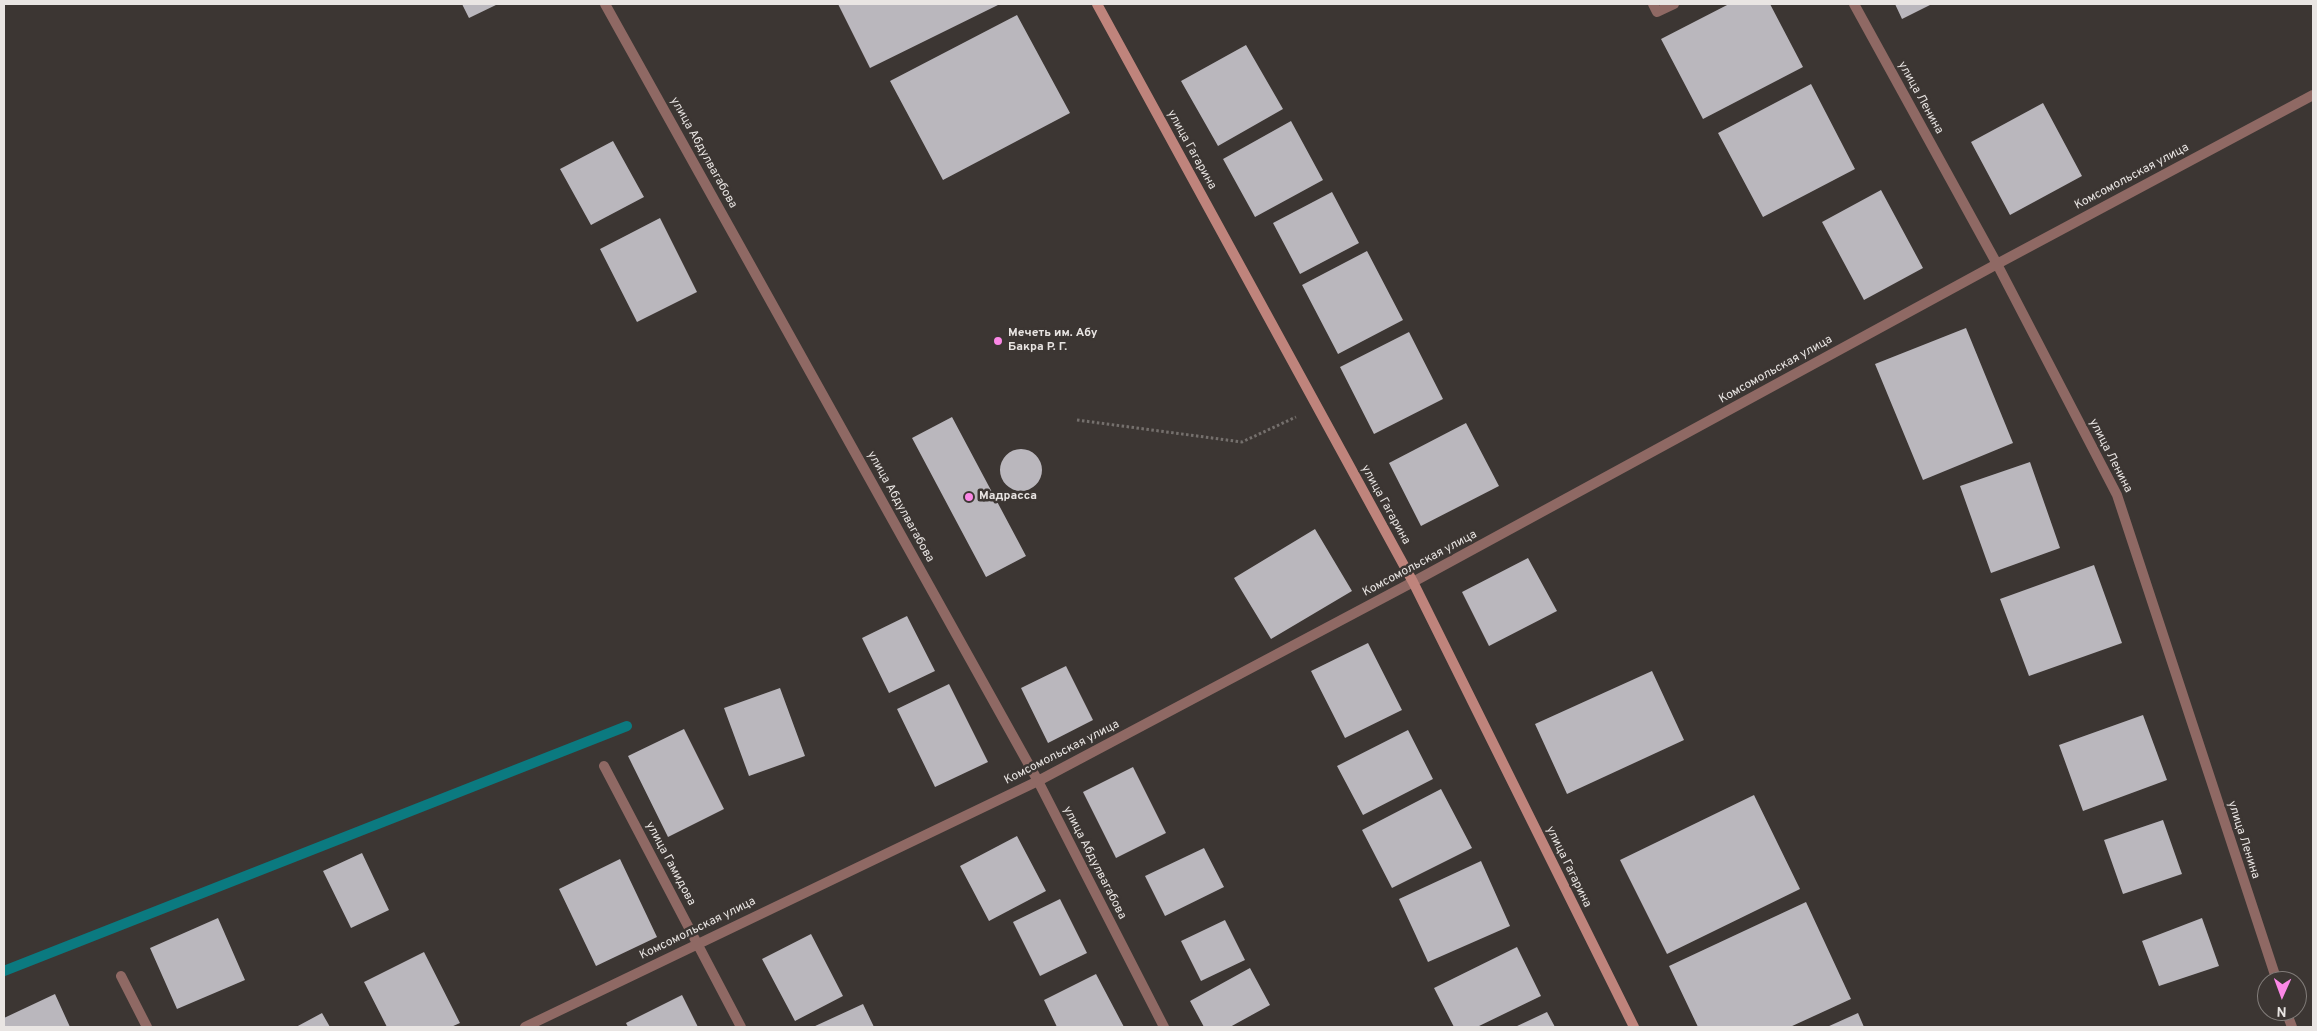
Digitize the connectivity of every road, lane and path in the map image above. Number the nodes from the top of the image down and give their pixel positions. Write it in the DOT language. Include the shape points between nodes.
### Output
graph roads {
  1 [pos="605,4"];
  2 [pos="1097,4"];
  3 [pos="1653,4"];
  4 [pos="1674,4"];
  5 [pos="1854,4"];
  6 [pos="2313,95"];
  7 [pos="1997,264"];
  8 [pos="1317,407"];
  9 [pos="1077,420"];
  10 [pos="1413,582"];
  11 [pos="604,766"];
  12 [pos="1038,781"];
  13 [pos="698,943"];
  14 [pos="2273,971"];
  15 [pos="121,976"];
  16 [pos="147,1027"];
  17 [pos="525,1027"];
  18 [pos="741,1027"];
  19 [pos="1164,1027"];
  20 [pos="1634,1027"];
  1 -- 12 [label="street, улица Абдулвагабова"];
  2 -- 8 [label="street, улица Гагарина"];
  3 -- 4 [label="street" via="1658,12"];
  5 -- 7 [label="street, улица Ленина"];
  6 -- 7 [label="street, Комсомольская улица"];
  7 -- 10 [label="street, Комсомольская улица"];
  7 -- 14 [label="street, улица Ленина" via="2117,495"];
  8 -- 9 [label="path" via="1242,442"];
  8 -- 10 [label="street, улица Гагарина"];
  10 -- 12 [label="street, Комсомольская улица"];
  10 -- 20 [label="street, улица Гагарина"];
  11 -- 13 [label="street, улица Гамидова"];
  12 -- 13 [label="street, Комсомольская улица"];
  12 -- 19 [label="street, улица Абдулвагабова"];
  13 -- 17 [label="street, Комсомольская улица"];
  13 -- 18 [label="street, улица Гамидова"];
  15 -- 16 [label="street"];
}
